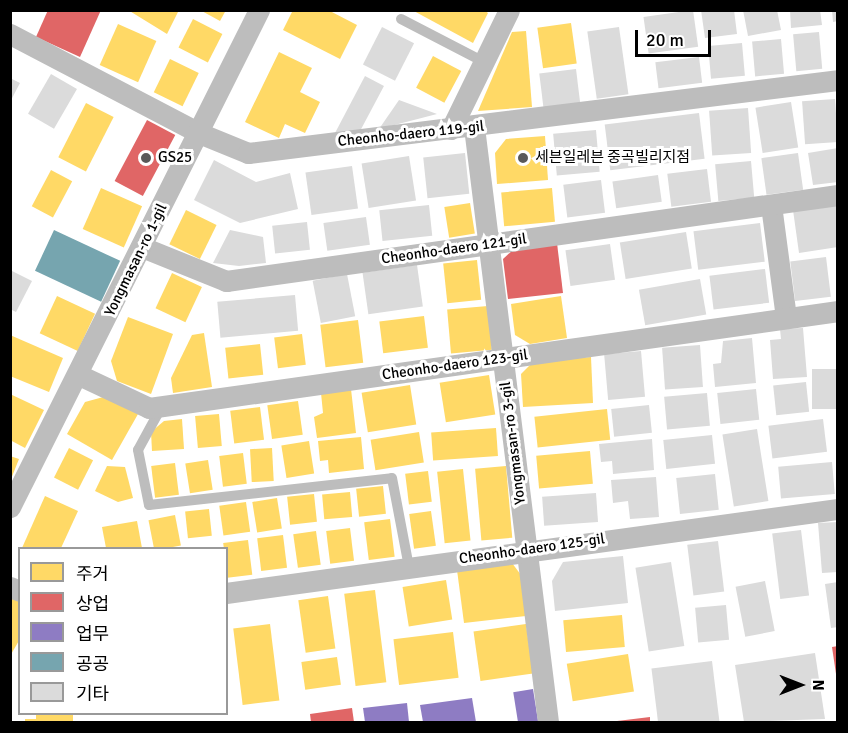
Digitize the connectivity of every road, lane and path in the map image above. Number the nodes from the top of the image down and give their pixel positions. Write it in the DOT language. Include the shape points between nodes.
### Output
graph roads {
  1 [pos="259,10"];
  2 [pos="509,10"];
  3 [pos="401,19"];
  4 [pos="10,34"];
  5 [pos="484,62"];
  6 [pos="837,80"];
  7 [pos="474,127"];
  8 [pos="451,129"];
  9 [pos="199,133"];
  10 [pos="837,195"];
  11 [pos="771,205"];
  12 [pos="489,244"];
  13 [pos="142,247"];
  14 [pos="837,311"];
  15 [pos="786,318"];
  16 [pos="502,358"];
  17 [pos="79,375"];
  18 [pos="162,405"];
  19 [pos="10,507"];
  20 [pos="837,508"];
  21 [pos="525,550"];
  22 [pos="409,567"];
  23 [pos="228,593"];
  24 [pos="548,723"];
  1 -- 9 [label="street, Yongmasan-ro 1-gil"];
  2 -- 5 [label="street"];
  3 -- 5 [label="lane"];
  4 -- 9 [label="street, Cheonho-daero 119-gil"];
  5 -- 8 [label="street"];
  6 -- 7 [label="street, Cheonho-daero 119-gil"];
  7 -- 8 [label="street, Cheonho-daero 119-gil"];
  7 -- 12 [label="street, Yongmasan-ro 3-gil"];
  8 -- 9 [label="street, Cheonho-daero 119-gil" via="248,153"];
  9 -- 13 [label="street, Yongmasan-ro 1-gil"];
  10 -- 11 [label="street, Cheonho-daero 121-gil"];
  11 -- 12 [label="street, Cheonho-daero 121-gil"];
  11 -- 15 [label="street"];
  12 -- 13 [label="street, Cheonho-daero 121-gil" via="226,281"];
  12 -- 16 [label="street, Yongmasan-ro 3-gil"];
  13 -- 17 [label="street, Yongmasan-ro 1-gil"];
  14 -- 15 [label="street, Cheonho-daero 123-gil"];
  15 -- 16 [label="street, Cheonho-daero 123-gil"];
  16 -- 18 [label="street, Cheonho-daero 123-gil"];
  16 -- 21 [label="street, Yongmasan-ro 3-gil"];
  17 -- 18 [label="street, Cheonho-daero 123-gil" via="149,408"];
  17 -- 19 [label="street, Yongmasan-ro 1-gil"];
  18 -- 22 [label="lane" via="138,450 149,505 392,478"];
  20 -- 21 [label="street, Cheonho-daero 125-gil"];
  21 -- 22 [label="street, Cheonho-daero 125-gil"];
  21 -- 24 [label="street, Yongmasan-ro 3-gil"];
  22 -- 23 [label="street, Cheonho-daero 125-gil"];
}
